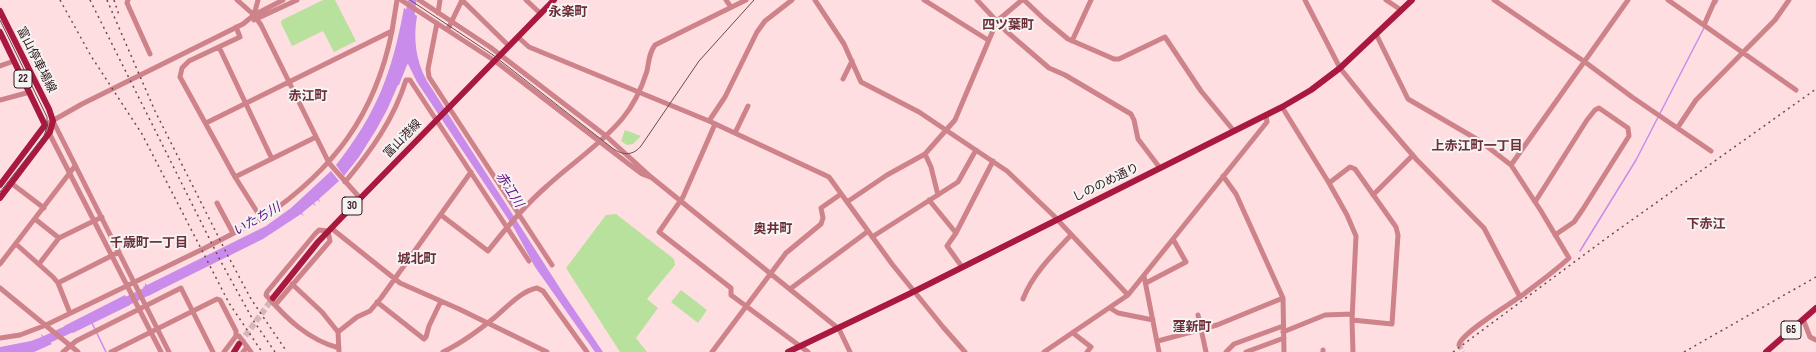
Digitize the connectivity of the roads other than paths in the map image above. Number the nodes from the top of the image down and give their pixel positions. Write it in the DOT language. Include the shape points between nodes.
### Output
graph roads {
  1 [pos="128,0"];
  2 [pos="237,0"];
  3 [pos="258,0"];
  4 [pos="283,0"];
  5 [pos="297,0"];
  6 [pos="397,0"];
  7 [pos="401,0"];
  8 [pos="440,0"];
  9 [pos="462,0"];
  10 [pos="526,0"];
  11 [pos="554,0"];
  12 [pos="726,0"];
  13 [pos="746,0"];
  14 [pos="792,0"];
  15 [pos="814,0"];
  16 [pos="924,0"];
  17 [pos="977,0"];
  18 [pos="1023,0"];
  19 [pos="1091,0"];
  20 [pos="1305,0"];
  21 [pos="1386,0"];
  22 [pos="1412,0"];
  23 [pos="1494,0"];
  24 [pos="1628,0"];
  25 [pos="1668,0"];
  26 [pos="1715,0"];
  27 [pos="1789,0"];
  28 [pos="420,1"];
  29 [pos="732,7"];
  30 [pos="1401,10"];
  31 [pos="0,11"];
  32 [pos="438,13"];
  33 [pos="540,14"];
  34 [pos="255,17"];
  35 [pos="997,21"];
  36 [pos="452,22"];
  37 [pos="437,23"];
  38 [pos="1704,25"];
  39 [pos="236,27"];
  40 [pos="448,29"];
  41 [pos="392,31"];
  42 [pos="0,32"];
  43 [pos="1376,34"];
  44 [pos="519,38"];
  45 [pos="988,40"];
  46 [pos="1072,41"];
  47 [pos="509,46"];
  48 [pos="219,47"];
  49 [pos="1742,52"];
  50 [pos="150,54"];
  51 [pos="501,55"];
  52 [pos="14,61"];
  53 [pos="495,61"];
  54 [pos="852,61"];
  55 [pos="1585,62"];
  56 [pos="0,66"];
  57 [pos="1340,68"];
  58 [pos="843,79"];
  59 [pos="289,81"];
  60 [pos="1796,90"];
  61 [pos="638,91"];
  62 [pos="30,92"];
  63 [pos="0,100"];
  64 [pos="245,104"];
  65 [pos="748,106"];
  66 [pos="1282,107"];
  67 [pos="448,108"];
  68 [pos="1266,115"];
  69 [pos="438,119"];
  70 [pos="52,121"];
  71 [pos="709,121"];
  72 [pos="206,123"];
  73 [pos="715,124"];
  74 [pos="45,125"];
  75 [pos="1678,127"];
  76 [pos="1234,131"];
  77 [pos="946,132"];
  78 [pos="49,133"];
  79 [pos="735,133"];
  80 [pos="606,136"];
  81 [pos="316,137"];
  82 [pos="599,142"];
  83 [pos="976,150"];
  84 [pos="1710,151"];
  85 [pos="925,154"];
  86 [pos="1413,155"];
  87 [pos="272,159"];
  88 [pos="993,161"];
  89 [pos="330,165"];
  90 [pos="75,166"];
  91 [pos="1511,166"];
  92 [pos="1160,168"];
  93 [pos="471,172"];
  94 [pos="70,174"];
  95 [pos="1223,176"];
  96 [pos="235,177"];
  97 [pos="651,178"];
  98 [pos="345,181"];
  99 [pos="11,183"];
  100 [pos="1329,183"];
  101 [pos="0,185"];
  102 [pos="841,194"];
  103 [pos="938,194"];
  104 [pos="1373,194"];
  105 [pos="0,198"];
  106 [pos="360,198"];
  107 [pos="680,200"];
  108 [pos="929,200"];
  109 [pos="847,202"];
  110 [pos="1535,202"];
  111 [pos="218,203"];
  112 [pos="44,208"];
  113 [pos="441,215"];
  114 [pos="518,216"];
  115 [pos="102,217"];
  116 [pos="263,218"];
  117 [pos="35,219"];
  118 [pos="1057,219"];
  119 [pos="93,221"];
  120 [pos="508,226"];
  121 [pos="330,230"];
  122 [pos="867,232"];
  123 [pos="233,233"];
  124 [pos="956,233"];
  125 [pos="1071,234"];
  126 [pos="1556,235"];
  127 [pos="58,238"];
  128 [pos="872,238"];
  129 [pos="1173,239"];
  130 [pos="16,244"];
  131 [pos="119,252"];
  132 [pos="112,256"];
  133 [pos="529,261"];
  134 [pos="0,264"];
  135 [pos="39,264"];
  136 [pos="552,265"];
  137 [pos="962,267"];
  138 [pos="770,273"];
  139 [pos="1144,276"];
  140 [pos="395,280"];
  141 [pos="58,283"];
  142 [pos="1146,283"];
  143 [pos="135,284"];
  144 [pos="292,284"];
  145 [pos="128,285"];
  146 [pos="0,288"];
  147 [pos="790,289"];
  148 [pos="914,292"];
  149 [pos="1128,295"];
  150 [pos="1520,297"];
  151 [pos="273,298"];
  152 [pos="1283,298"];
  153 [pos="1022,300"];
  154 [pos="441,301"];
  155 [pos="377,302"];
  156 [pos="145,304"];
  157 [pos="275,305"];
  158 [pos="746,306"];
  159 [pos="139,307"];
  160 [pos="1110,308"];
  161 [pos="1816,308"];
  162 [pos="192,311"];
  163 [pos="70,313"];
  164 [pos="1198,315"];
  165 [pos="1352,317"];
  166 [pos="1803,319"];
  167 [pos="1154,320"];
  168 [pos="488,323"];
  169 [pos="46,325"];
  170 [pos="158,328"];
  171 [pos="839,329"];
  172 [pos="1201,329"];
  173 [pos="1283,329"];
  174 [pos="151,332"];
  175 [pos="338,332"];
  176 [pos="1073,333"];
  177 [pos="236,336"];
  178 [pos="0,338"];
  179 [pos="1284,338"];
  180 [pos="1816,340"];
  181 [pos="1158,341"];
  182 [pos="69,344"];
  183 [pos="239,344"];
  184 [pos="1459,345"];
  185 [pos="247,346"];
  186 [pos="800,346"];
  187 [pos="339,350"];
  188 [pos="63,352"];
  189 [pos="78,352"];
  190 [pos="111,352"];
  191 [pos="161,352"];
  192 [pos="169,352"];
  193 [pos="212,352"];
  194 [pos="224,352"];
  195 [pos="234,352"];
  196 [pos="243,352"];
  197 [pos="251,352"];
  198 [pos="443,352"];
  199 [pos="547,352"];
  200 [pos="587,352"];
  201 [pos="712,352"];
  202 [pos="788,352"];
  203 [pos="808,352"];
  204 [pos="850,352"];
  205 [pos="965,352"];
  206 [pos="1044,352"];
  207 [pos="1087,352"];
  208 [pos="1159,352"];
  209 [pos="1206,352"];
  210 [pos="1226,352"];
  211 [pos="1246,352"];
  212 [pos="1284,352"];
  213 [pos="1353,352"];
  214 [pos="1766,352"];
  1 -- 50 [label="street" via="127,3"];
  2 -- 34 [label="street"];
  3 -- 34 [label="street"];
  4 -- 34 [label="street"];
  5 -- 34 [label="street"];
  6 -- 41 [label="street"];
  7 -- 37 [label="street"];
  8 -- 32 [label="street"];
  9 -- 36 [label="street"];
  9 -- 47 [label="street"];
  10 -- 33 [label="street"];
  11 -- 33 [label="main road, 富山港線 / 30"];
  12 -- 29 [label="street"];
  13 -- 29 [label="street"];
  14 -- 71 [label="street" via="765,21 757,32 725,97"];
  15 -- 54 [label="street" via="844,44"];
  16 -- 45 [label="street"];
  17 -- 35 [label="street"];
  18 -- 35 [label="street"];
  18 -- 46 [label="street"];
  19 -- 46 [label="street"];
  20 -- 57 [label="street"];
  21 -- 30 [label="street"];
  22 -- 30 [label="main road, しののめ通り"];
  23 -- 55 [label="street"];
  24 -- 55 [label="street"];
  25 -- 38 [label="street"];
  26 -- 38 [label="street"];
  27 -- 49 [label="street" via="1775,20"];
  28 -- 32 [label="street"];
  29 -- 61 [label="street" via="654,45"];
  30 -- 43 [label="main road, しののめ通り"];
  31 -- 70 [label="main road, 富山停車場線 / 22" via="49,109"];
  32 -- 36 [label="street"];
  33 -- 44 [label="main road, 富山港線 / 30"];
  34 -- 39 [label="street"];
  34 -- 59 [label="street"];
  35 -- 45 [label="street"];
  35 -- 92 [label="street" via="1049,68 1131,114 1138,139"];
  36 -- 40 [label="street"];
  36 -- 51 [label="street"];
  37 -- 40 [label="street"];
  37 -- 67 [label="street" via="428,69 429,77"];
  38 -- 49 [label="street"];
  39 -- 48 [label="street" via="240,37"];
  39 -- 70 [label="street"];
  40 -- 53 [label="street"];
  41 -- 59 [label="street"];
  41 -- 89 [label="street" via="380,77 359,122"];
  42 -- 52 [label="main road, 富山停車場線 / 22"];
  43 -- 57 [label="main road, しののめ通り"];
  43 -- 91 [label="street" via="1408,98 1480,141"];
  44 -- 47 [label="main road, 富山港線 / 30"];
  44 -- 61 [label="street" via="529,47"];
  45 -- 77 [label="street" via="955,120"];
  46 -- 76 [label="street" via="1119,59 1165,37 1201,91"];
  47 -- 51 [label="main road, 富山港線 / 30"];
  48 -- 64 [label="street"];
  48 -- 72 [label="street" via="189,61 182,68 180,77"];
  49 -- 60 [label="street"];
  49 -- 75 [label="street" via="1696,100"];
  51 -- 53 [label="main road, 富山港線 / 30"];
  51 -- 80 [label="street"];
  52 -- 56 [label="street"];
  52 -- 62 [label="main road, 富山停車場線 / 22"];
  53 -- 67 [label="main road, 富山港線 / 30"];
  53 -- 82 [label="street"];
  54 -- 58 [label="street"];
  54 -- 77 [label="street" via="861,82 920,112"];
  55 -- 75 [label="street" via="1632,98"];
  55 -- 91 [label="street"];
  57 -- 66 [label="main road, しののめ通り" via="1311,90"];
  57 -- 86 [label="street"];
  59 -- 64 [label="street"];
  59 -- 81 [label="street"];
  61 -- 71 [label="street"];
  61 -- 80 [label="street" via="629,110"];
  62 -- 63 [label="street"];
  62 -- 74 [label="main road, 富山停車場線 / 22"];
  64 -- 72 [label="street"];
  64 -- 87 [label="street"];
  65 -- 79 [label="street"];
  66 -- 68 [label="main road, しののめ通り"];
  66 -- 100 [label="street"];
  67 -- 69 [label="main road, 富山港線 / 30"];
  67 -- 114 [label="street"];
  68 -- 76 [label="main road, しののめ通り"];
  68 -- 95 [label="street" via="1266,122"];
  69 -- 93 [label="street"];
  69 -- 98 [label="street" via="410,80 406,80 388,122"];
  69 -- 106 [label="main road, 富山港線 / 30"];
  70 -- 74 [label="street"];
  70 -- 78 [label="main road"];
  70 -- 90 [label="street"];
  71 -- 73 [label="street"];
  72 -- 96 [label="street"];
  73 -- 79 [label="street"];
  73 -- 107 [label="street"];
  74 -- 78 [label="street"];
  74 -- 101 [label="main road"];
  75 -- 84 [label="street"];
  76 -- 92 [label="main road, しののめ通り"];
  77 -- 83 [label="street"];
  77 -- 85 [label="street"];
  78 -- 94 [label="street"];
  78 -- 99 [label="main road"];
  79 -- 102 [label="street" via="829,177"];
  80 -- 82 [label="street"];
  80 -- 97 [label="street"];
  81 -- 87 [label="street"];
  81 -- 89 [label="street"];
  82 -- 97 [label="street"];
  82 -- 114 [label="street" via="548,185"];
  83 -- 88 [label="street"];
  83 -- 103 [label="street" via="958,182"];
  85 -- 103 [label="street"];
  85 -- 109 [label="street" via="887,175"];
  86 -- 104 [label="street"];
  86 -- 150 [label="street" via="1484,228"];
  87 -- 96 [label="street"];
  88 -- 118 [label="street"];
  88 -- 124 [label="street"];
  89 -- 98 [label="street"];
  89 -- 116 [label="street"];
  90 -- 94 [label="street"];
  90 -- 115 [label="street"];
  91 -- 110 [label="street"];
  92 -- 118 [label="main road, しののめ通り"];
  93 -- 113 [label="street"];
  93 -- 120 [label="street"];
  94 -- 112 [label="street"];
  94 -- 119 [label="street"];
  95 -- 129 [label="street"];
  95 -- 152 [label="street" via="1236,194"];
  96 -- 116 [label="street"];
  97 -- 107 [label="street"];
  98 -- 106 [label="street"];
  99 -- 105 [label="main road"];
  99 -- 112 [label="street"];
  100 -- 104 [label="street" via="1350,167"];
  100 -- 165 [label="street" via="1356,236"];
  102 -- 109 [label="street"];
  102 -- 138 [label="street" via="821,208 821,224 786,253"];
  103 -- 108 [label="street"];
  104 -- 165 [label="street" via="1398,235 1392,324"];
  106 -- 121 [label="main road, 富山港線 / 30"];
  107 -- 138 [label="street"];
  107 -- 158 [label="street" via="659,232 731,288 731,295"];
  108 -- 124 [label="street"];
  108 -- 128 [label="street"];
  109 -- 122 [label="street"];
  110 -- 126 [label="street"];
  110 -- 126 [label="street" via="1595,110 1599,108 1628,128 1629,136 1583,209 1574,222"];
  111 -- 123 [label="street"];
  112 -- 117 [label="street"];
  113 -- 120 [label="street" via="488,251"];
  113 -- 140 [label="street"];
  114 -- 120 [label="street"];
  114 -- 136 [label="street"];
  115 -- 119 [label="street"];
  115 -- 131 [label="street"];
  116 -- 123 [label="street"];
  117 -- 127 [label="street"];
  117 -- 130 [label="street"];
  118 -- 125 [label="street"];
  118 -- 137 [label="main road, しののめ通り"];
  119 -- 127 [label="street"];
  119 -- 132 [label="street"];
  120 -- 133 [label="street"];
  121 -- 140 [label="street"];
  121 -- 144 [label="street" via="330,241"];
  121 -- 151 [label="main road, 富山港線 / 30"];
  121 -- 157 [label="street" via="319,230 267,292 266,295"];
  122 -- 128 [label="street"];
  122 -- 147 [label="street"];
  123 -- 143 [label="street"];
  124 -- 137 [label="street" via="947,246"];
  125 -- 149 [label="street"];
  125 -- 153 [label="street" via="1027,287"];
  126 -- 150 [label="street" via="1569,258"];
  127 -- 135 [label="street"];
  128 -- 148 [label="street"];
  129 -- 139 [label="street"];
  129 -- 142 [label="street" via="1186,262"];
  130 -- 134 [label="street"];
  130 -- 135 [label="street"];
  131 -- 132 [label="street"];
  131 -- 143 [label="street"];
  132 -- 141 [label="street"];
  132 -- 145 [label="street"];
  135 -- 141 [label="street"];
  137 -- 148 [label="main road, しののめ通り"];
  138 -- 147 [label="street"];
  138 -- 158 [label="street"];
  139 -- 142 [label="street"];
  139 -- 149 [label="street"];
  140 -- 154 [label="street"];
  140 -- 155 [label="street"];
  141 -- 163 [label="street"];
  142 -- 167 [label="street"];
  143 -- 145 [label="street"];
  143 -- 156 [label="street"];
  144 -- 157 [label="street"];
  144 -- 175 [label="street" via="322,312"];
  145 -- 159 [label="street"];
  145 -- 163 [label="street"];
  146 -- 169 [label="street"];
  147 -- 171 [label="street"];
  148 -- 171 [label="main road, しののめ通り"];
  148 -- 205 [label="street"];
  149 -- 160 [label="street"];
  150 -- 184 [label="street" via="1461,339"];
  152 -- 172 [label="street"];
  152 -- 173 [label="street"];
  154 -- 155 [label="street" via="424,339"];
  154 -- 168 [label="street"];
  155 -- 175 [label="street" via="370,311 356,317"];
  156 -- 159 [label="street"];
  156 -- 162 [label="street" via="181,288"];
  156 -- 170 [label="street"];
  157 -- 187 [label="street" via="307,334"];
  158 -- 186 [label="street"];
  158 -- 201 [label="street"];
  159 -- 174 [label="street"];
  159 -- 182 [label="street"];
  160 -- 167 [label="street" via="1118,313"];
  160 -- 176 [label="street"];
  161 -- 166 [label="main road, 65"];
  162 -- 170 [label="street"];
  162 -- 177 [label="street" via="220,300 236,331"];
  162 -- 193 [label="street"];
  163 -- 169 [label="street"];
  164 -- 172 [label="street"];
  165 -- 173 [label="street" via="1325,315"];
  165 -- 213 [label="street"];
  166 -- 180 [label="street" via="1810,337"];
  166 -- 214 [label="main road, 65"];
  167 -- 181 [label="street"];
  168 -- 198 [label="street"];
  168 -- 199 [label="street"];
  168 -- 200 [label="street" via="525,293 537,288 544,291"];
  169 -- 178 [label="street" via="20,335"];
  169 -- 182 [label="street"];
  170 -- 174 [label="street"];
  170 -- 192 [label="street"];
  171 -- 186 [label="main road, しののめ通り"];
  171 -- 204 [label="street"];
  172 -- 181 [label="street"];
  172 -- 209 [label="street"];
  173 -- 179 [label="street"];
  173 -- 210 [label="street" via="1234,344"];
  174 -- 190 [label="street"];
  174 -- 191 [label="street"];
  175 -- 187 [label="street"];
  176 -- 206 [label="street"];
  176 -- 207 [label="street" via="1091,346"];
  177 -- 185 [label="street" via="239,336"];
  177 -- 194 [label="street"];
  179 -- 211 [label="street"];
  179 -- 212 [label="street"];
  181 -- 208 [label="street"];
  182 -- 188 [label="street"];
  182 -- 189 [label="street"];
  183 -- 195 [label="main road"];
  185 -- 196 [label="street"];
  185 -- 197 [label="street"];
  186 -- 202 [label="main road, しののめ通り"];
  186 -- 203 [label="street"];
}
